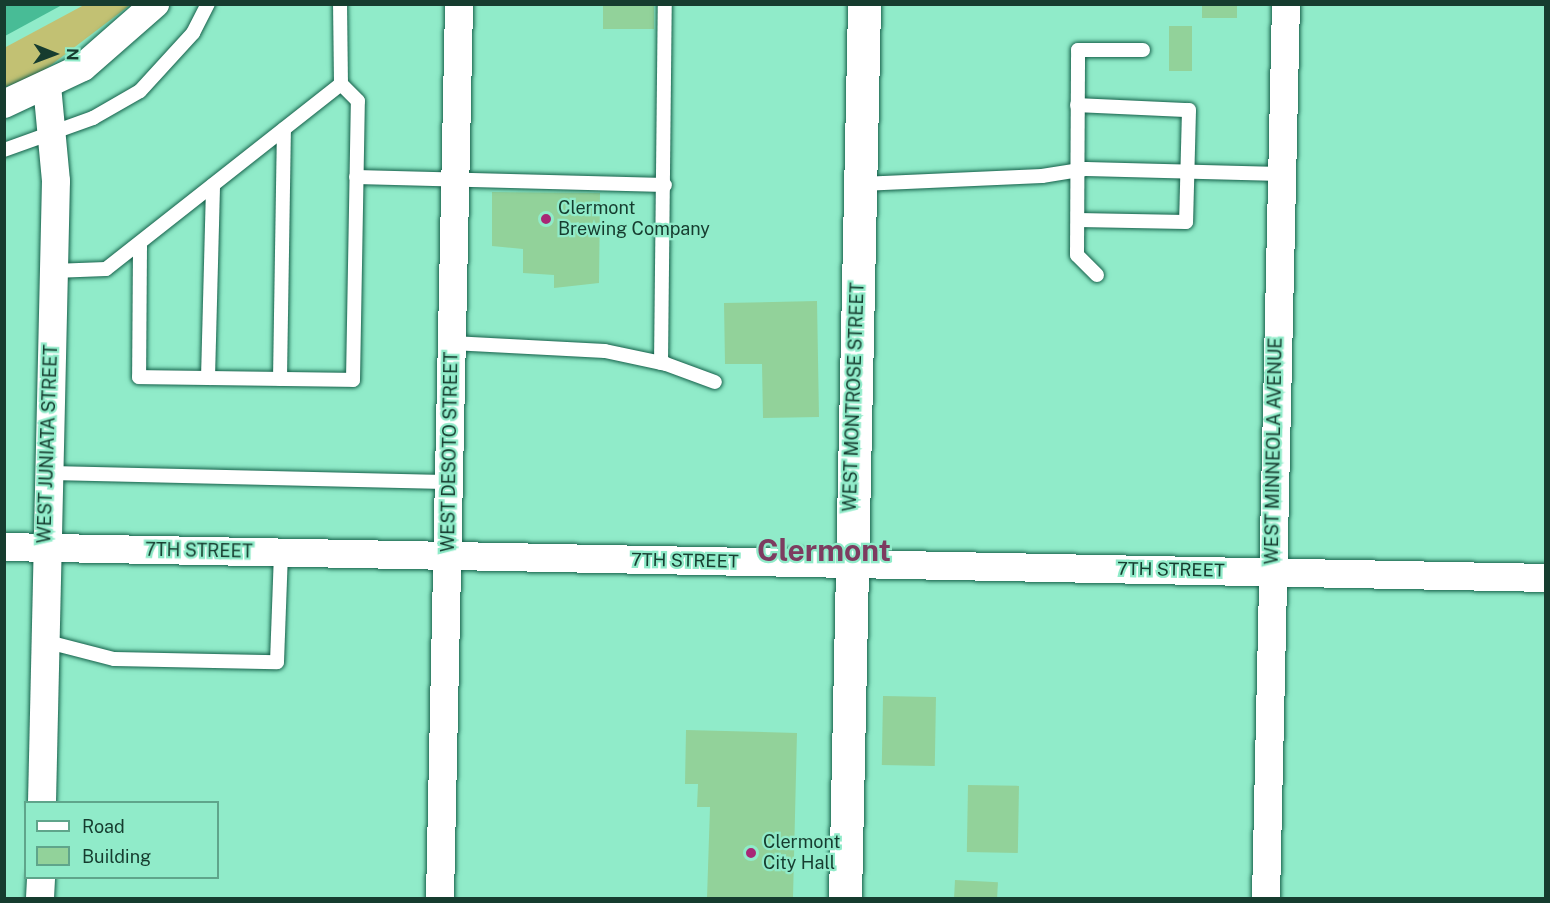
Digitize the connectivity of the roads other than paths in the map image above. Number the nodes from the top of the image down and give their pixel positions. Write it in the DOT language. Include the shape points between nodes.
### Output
graph roads {
  1 [pos="155,4"];
  2 [pos="208,4"];
  3 [pos="340,4"];
  4 [pos="459,4"];
  5 [pos="665,4"];
  6 [pos="864,4"];
  7 [pos="1286,4"];
  8 [pos="1143,50"];
  9 [pos="341,84"];
  10 [pos="47,86"];
  11 [pos="4,104"];
  12 [pos="1077,105"];
  13 [pos="284,129"];
  14 [pos="53,132"];
  15 [pos="4,150"];
  16 [pos="1075,171"];
  17 [pos="1187,171"];
  18 [pos="1281,174"];
  19 [pos="356,177"];
  20 [pos="454,178"];
  21 [pos="860,184"];
  22 [pos="213,185"];
  23 [pos="665,185"];
  24 [pos="1077,220"];
  25 [pos="140,246"];
  26 [pos="53,271"];
  27 [pos="1097,274"];
  28 [pos="452,343"];
  29 [pos="661,363"];
  30 [pos="208,378"];
  31 [pos="280,379"];
  32 [pos="715,382"];
  33 [pos="47,473"];
  34 [pos="449,482"];
  35 [pos="4,547"];
  36 [pos="45,548"];
  37 [pos="281,553"];
  38 [pos="448,556"];
  39 [pos="850,564"];
  40 [pos="1273,572"];
  41 [pos="1545,578"];
  42 [pos="44,641"];
  43 [pos="42,801"];
  44 [pos="41,879"];
  45 [pos="40,898"];
  46 [pos="440,898"];
  47 [pos="845,898"];
  48 [pos="1266,898"];
  1 -- 10 [label="street" via="111,46"];
  2 -- 14 [label="lane" via="193,33 140,91"];
  3 -- 9 [label="lane"];
  4 -- 20 [label="street, WEST DESOTO STREET"];
  5 -- 23 [label="lane"];
  6 -- 21 [label="street, WEST MONTROSE STREET"];
  7 -- 18 [label="street, WEST MINNEOLA AVENUE"];
  8 -- 12 [label="lane" via="1078,50"];
  9 -- 13 [label="lane"];
  9 -- 19 [label="lane" via="358,101"];
  10 -- 11 [label="street"];
  10 -- 14 [label="street, WEST JUNIATA STREET"];
  12 -- 16 [label="lane"];
  12 -- 17 [label="lane" via="1189,110"];
  13 -- 22 [label="lane"];
  13 -- 31 [label="lane"];
  14 -- 15 [label="lane"];
  14 -- 26 [label="street, WEST JUNIATA STREET"];
  16 -- 17 [label="lane"];
  16 -- 21 [label="lane"];
  16 -- 24 [label="lane"];
  17 -- 18 [label="lane"];
  17 -- 24 [label="lane" via="1186,222"];
  18 -- 40 [label="street, WEST MINNEOLA AVENUE"];
  19 -- 20 [label="lane"];
  19 -- 31 [label="lane" via="353,380"];
  20 -- 23 [label="lane"];
  20 -- 28 [label="street, WEST DESOTO STREET"];
  21 -- 39 [label="street, WEST MONTROSE STREET"];
  22 -- 25 [label="lane"];
  22 -- 30 [label="lane"];
  23 -- 29 [label="lane"];
  24 -- 27 [label="lane" via="1077,255"];
  25 -- 26 [label="lane" via="106,269"];
  25 -- 30 [label="lane" via="139,377"];
  26 -- 33 [label="street, WEST JUNIATA STREET"];
  28 -- 29 [label="lane" via="605,351"];
  28 -- 34 [label="street, WEST DESOTO STREET"];
  29 -- 32 [label="lane"];
  30 -- 31 [label="lane"];
  33 -- 34 [label="lane"];
  33 -- 36 [label="street, WEST JUNIATA STREET"];
  34 -- 38 [label="street, WEST DESOTO STREET"];
  35 -- 36 [label="street, 7TH STREET"];
  36 -- 37 [label="street, 7TH STREET"];
  36 -- 42 [label="street, WEST JUNIATA STREET"];
  37 -- 38 [label="street, 7TH STREET"];
  37 -- 42 [label="lane" via="277,662 114,659"];
  38 -- 39 [label="street, 7TH STREET"];
  38 -- 46 [label="street, WEST DESOTO STREET"];
  39 -- 40 [label="street, 7TH STREET"];
  39 -- 47 [label="street, WEST MONTROSE STREET"];
  40 -- 41 [label="street, 7TH STREET"];
  40 -- 48 [label="street, WEST MINNEOLA AVENUE"];
  42 -- 43 [label="street, WEST JUNIATA STREET"];
  44 -- 45 [label="street"];
}
